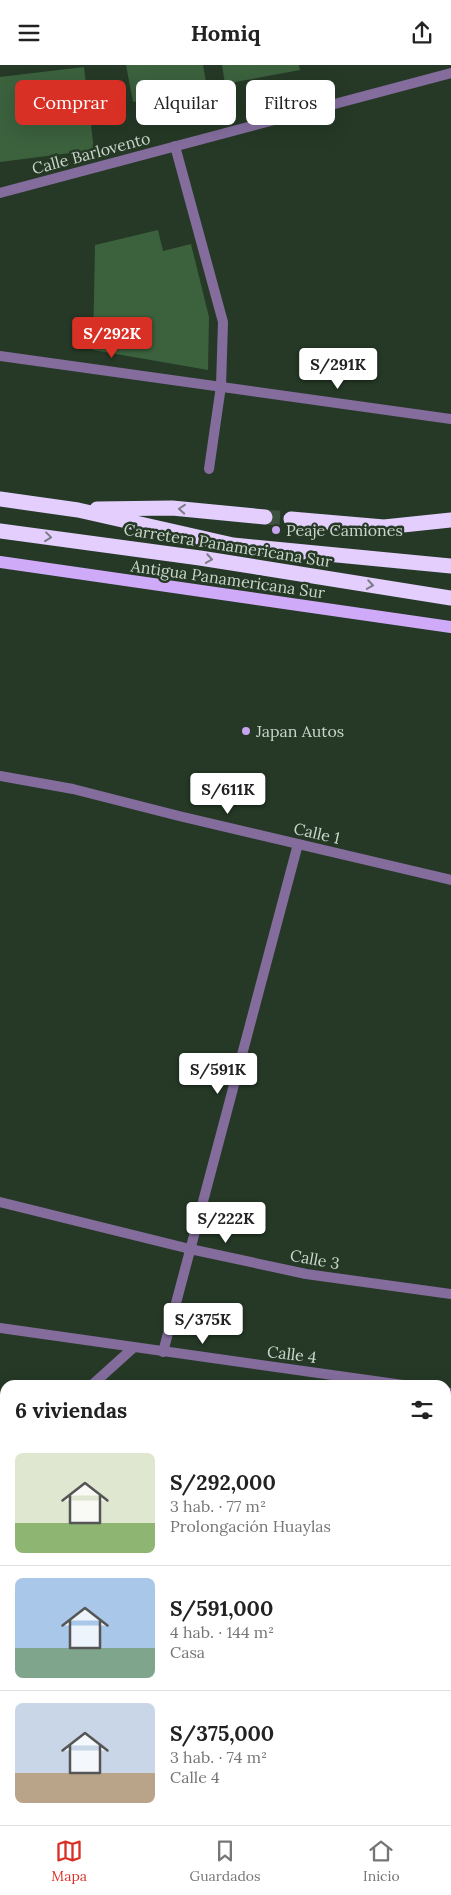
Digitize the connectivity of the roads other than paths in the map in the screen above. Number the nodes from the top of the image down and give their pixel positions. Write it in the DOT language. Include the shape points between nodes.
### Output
graph roads {
  1 [pos="451,73"];
  2 [pos="175,146"];
  3 [pos="0,193"];
  4 [pos="0,356"];
  5 [pos="221,386"];
  6 [pos="451,419"];
  7 [pos="208,469"];
  8 [pos="0,499"];
  9 [pos="78,510"];
  10 [pos="265,517"];
  11 [pos="291,519"];
  12 [pos="451,520"];
  13 [pos="0,531"];
  14 [pos="0,562"];
  15 [pos="451,566"];
  16 [pos="451,598"];
  17 [pos="451,627"];
  18 [pos="0,776"];
  19 [pos="298,844"];
  20 [pos="451,880"];
  21 [pos="0,1202"];
  22 [pos="190,1249"];
  23 [pos="451,1294"];
  24 [pos="0,1328"];
  25 [pos="134,1348"];
  26 [pos="163,1352"];
  27 [pos="98,1380"];
  28 [pos="374,1380"];
  1 -- 2 [label="street, Calle Barlovento"];
  2 -- 3 [label="street, Calle Barlovento"];
  2 -- 5 [label="street" via="223,321"];
  4 -- 5 [label="street"];
  5 -- 6 [label="street"];
  5 -- 7 [label="street"];
  8 -- 9 [label="highway, Carretera Panamericana Sur"];
  10 -- 9 [label="highway, Carretera Panamericana Sur, one-way" via="172,508"];
  9 -- 15 [label="highway, Carretera Panamericana Sur" via="233,545"];
  11 -- 12 [label="highway" via="384,527"];
  13 -- 16 [label="highway, Carretera Panamericana Sur, one-way" via="200,558"];
  14 -- 17 [label="main road, Antigua Panamericana Sur"];
  18 -- 19 [label="street, Calle 1" via="73,789"];
  19 -- 20 [label="street, Calle 1"];
  19 -- 22 [label="street"];
  21 -- 22 [label="street, Calle 3"];
  22 -- 23 [label="street, Calle 3" via="306,1274"];
  22 -- 26 [label="street"];
  24 -- 25 [label="street, Calle 4"];
  25 -- 26 [label="street, Calle 4"];
  25 -- 27 [label="street"];
  26 -- 28 [label="street, Calle 4"];
}
